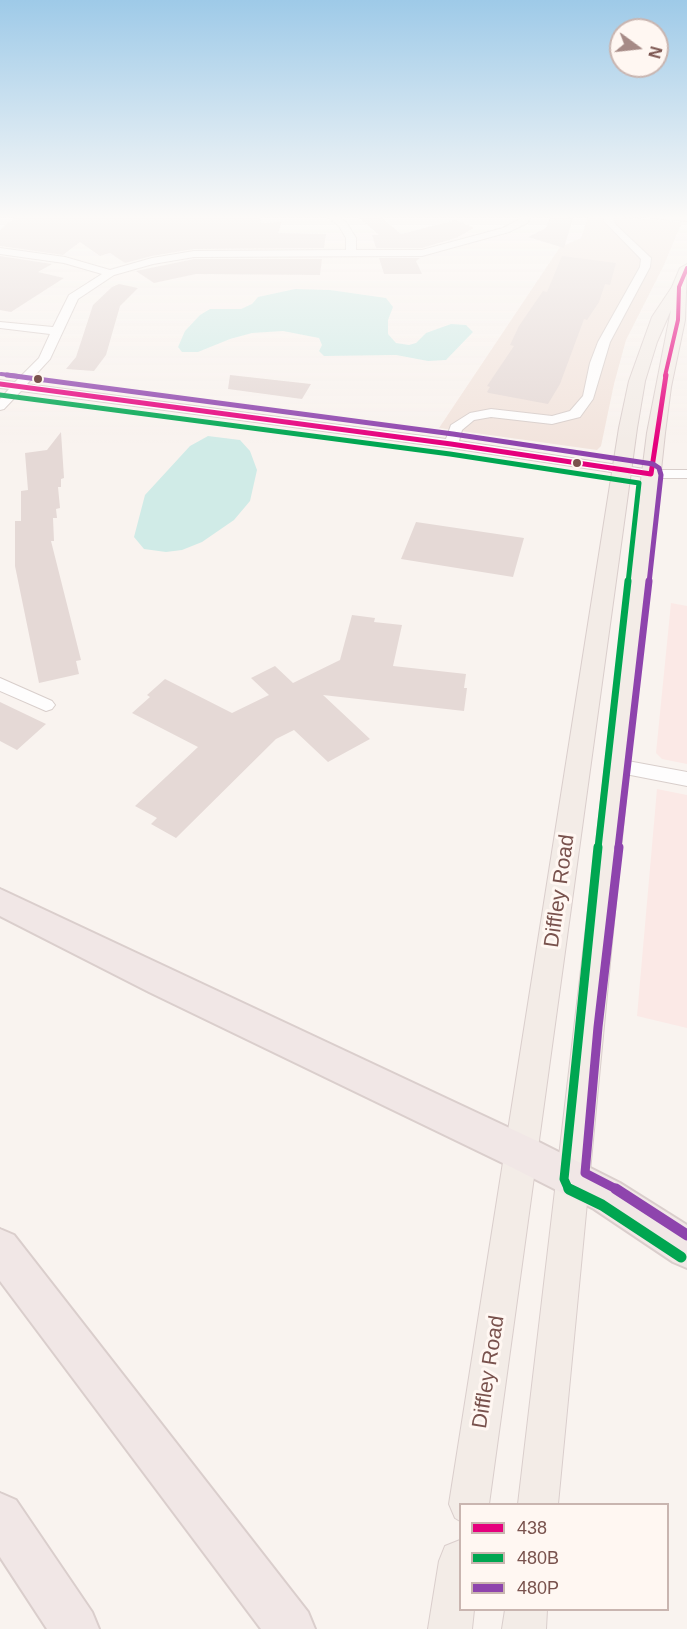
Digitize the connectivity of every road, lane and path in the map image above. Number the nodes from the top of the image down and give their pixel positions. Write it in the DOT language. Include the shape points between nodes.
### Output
graph roads {
  1 [pos="82,291"];
  2 [pos="632,291"];
  3 [pos="676,291"];
  4 [pos="679,291"];
  5 [pos="0,325"];
  6 [pos="56,332"];
  7 [pos="0,384"];
  8 [pos="19,387"];
  9 [pos="0,406"];
  10 [pos="452,444"];
  11 [pos="621,470"];
  12 [pos="651,474"];
  13 [pos="687,474"];
  14 [pos="687,487"];
  15 [pos="0,684"];
  16 [pos="46,705"];
  17 [pos="617,766"];
  18 [pos="687,779"];
  19 [pos="0,902"];
  20 [pos="522,1152"];
  21 [pos="574,1179"];
  22 [pos="687,1248"];
  23 [pos="0,1249"];
  24 [pos="469,1503"];
  25 [pos="538,1503"];
  26 [pos="0,1516"];
  27 [pos="459,1568"];
  28 [pos="526,1611"];
  29 [pos="450,1628"];
  30 [pos="75,1629"];
  31 [pos="291,1629"];
  32 [pos="524,1629"];
  1 -- 6 [label="street" via="73,297"];
  2 -- 10 [label="street" via="604,342 590,396 575,414 552,420 491,414 470,417 456,428"];
  3 -- 11 [label="main road, Diffley Road" via="659,317 637,381"];
  4 -- 12 [label="main road, Diffley Road" via="678,320 663,387"];
  5 -- 6 [label="street"];
  6 -- 8 [label="street" via="44,358"];
  7 -- 8 [label="street"];
  8 -- 9 [label="street"];
  8 -- 10 [label="street"];
  10 -- 11 [label="street"];
  11 -- 12 [label="street"];
  11 -- 20 [label="main road, Diffley Road"];
  12 -- 13 [label="street"];
  12 -- 14 [label="street"];
  12 -- 17 [label="main road, Diffley Road"];
  15 -- 16 [label="street"];
  17 -- 18 [label="street"];
  17 -- 21 [label="main road, Diffley Road"];
  19 -- 20 [label="highway"];
  20 -- 21 [label="highway"];
  20 -- 24 [label="main road, Diffley Road"];
  21 -- 22 [label="highway"];
  21 -- 25 [label="main road, Diffley Road"];
  23 -- 31 [label="highway"];
  26 -- 30 [label="highway"];
  27 -- 29 [label="main road"];
  28 -- 32 [label="main road"];
}
